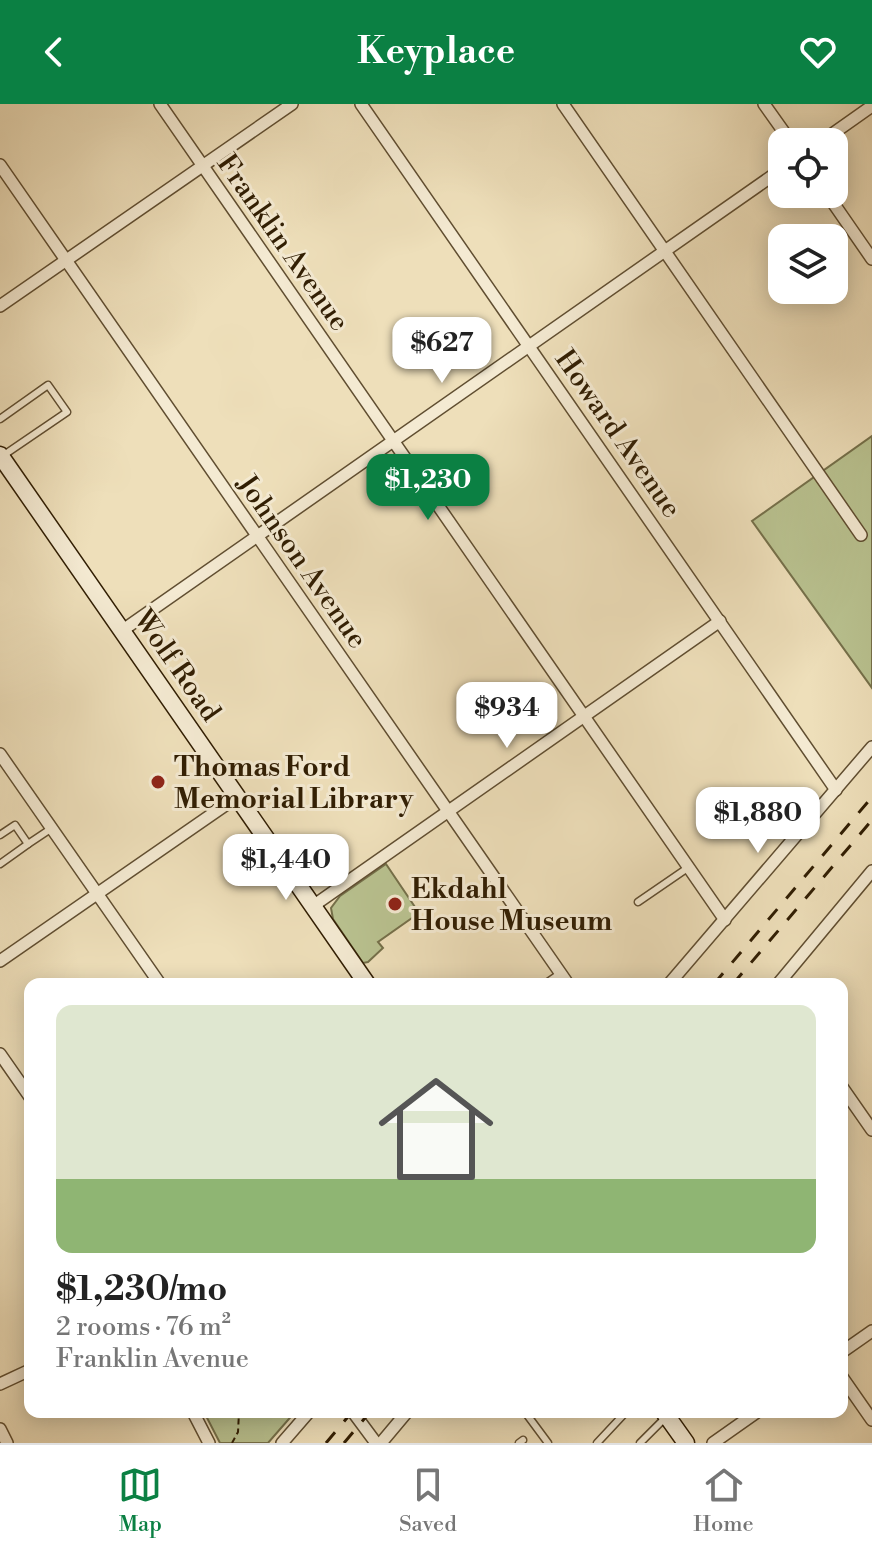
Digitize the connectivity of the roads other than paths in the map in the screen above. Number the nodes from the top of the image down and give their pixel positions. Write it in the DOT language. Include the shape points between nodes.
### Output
graph roads {
  1 [pos="160,104"];
  2 [pos="292,104"];
  3 [pos="361,104"];
  4 [pos="563,104"];
  5 [pos="764,104"];
  6 [pos="872,106"];
  7 [pos="781,128"];
  8 [pos="841,128"];
  9 [pos="0,165"];
  10 [pos="203,167"];
  11 [pos="768,179"];
  12 [pos="837,208"];
  13 [pos="665,250"];
  14 [pos="872,259"];
  15 [pos="66,260"];
  16 [pos="0,306"];
  17 [pos="529,346"];
  18 [pos="0,419"];
  19 [pos="393,440"];
  20 [pos="1,456"];
  21 [pos="861,535"];
  22 [pos="257,537"];
  23 [pos="720,621"];
  24 [pos="123,630"];
  25 [pos="584,716"];
  26 [pos="872,747"];
  27 [pos="0,754"];
  28 [pos="836,790"];
  29 [pos="237,797"];
  30 [pos="449,812"];
  31 [pos="52,828"];
  32 [pos="0,835"];
  33 [pos="28,844"];
  34 [pos="0,864"];
  35 [pos="689,867"];
  36 [pos="872,871"];
  37 [pos="98,894"];
  38 [pos="638,902"];
  39 [pos="313,906"];
  40 [pos="725,920"];
  41 [pos="0,961"];
  42 [pos="561,973"];
  43 [pos="156,978"];
  44 [pos="363,978"];
  45 [pos="554,978"];
  46 [pos="564,978"];
  47 [pos="674,978"];
  48 [pos="783,978"];
  49 [pos="0,1054"];
  50 [pos="24,1088"];
  51 [pos="848,1096"];
  52 [pos="872,1130"];
  53 [pos="872,1331"];
  54 [pos="848,1348"];
  55 [pos="24,1373"];
  56 [pos="0,1384"];
  57 [pos="848,1386"];
  58 [pos="196,1418"];
  59 [pos="304,1418"];
  60 [pos="358,1418"];
  61 [pos="401,1418"];
  62 [pos="529,1418"];
  63 [pos="620,1418"];
  64 [pos="662,1418"];
  65 [pos="668,1418"];
  66 [pos="748,1418"];
  67 [pos="872,1420"];
  68 [pos="0,1429"];
  69 [pos="7,1443"];
  70 [pos="209,1443"];
  71 [pos="282,1443"];
  72 [pos="378,1443"];
  73 [pos="548,1443"];
  74 [pos="597,1443"];
  75 [pos="640,1443"];
  76 [pos="686,1443"];
  77 [pos="713,1443"];
  1 -- 10 [label="street, Franklin Avenue"];
  2 -- 10 [label="street"];
  3 -- 17 [label="street, Howard Avenue"];
  4 -- 13 [label="street"];
  5 -- 7 [label="street"];
  6 -- 8 [label="street"];
  9 -- 15 [label="street, Johnson Avenue"];
  10 -- 15 [label="street"];
  10 -- 19 [label="street, Franklin Avenue"];
  11 -- 13 [label="street"];
  12 -- 14 [label="street"];
  13 -- 17 [label="street"];
  13 -- 21 [label="street"];
  15 -- 16 [label="street"];
  15 -- 22 [label="street, Johnson Avenue"];
  17 -- 19 [label="street"];
  17 -- 23 [label="street, Howard Avenue"];
  18 -- 20 [label="lane" via="48,385 67,412"];
  19 -- 22 [label="street"];
  19 -- 25 [label="street, Franklin Avenue"];
  20 -- 24 [label="main road, Wolf Road"];
  22 -- 24 [label="street"];
  22 -- 30 [label="street, Johnson Avenue"];
  23 -- 25 [label="street"];
  23 -- 28 [label="street, Howard Avenue"];
  24 -- 29 [label="main road, Wolf Road"];
  25 -- 30 [label="street"];
  25 -- 35 [label="street, Franklin Avenue"];
  26 -- 28 [label="street"];
  27 -- 31 [label="street"];
  28 -- 40 [label="street"];
  29 -- 37 [label="street"];
  29 -- 39 [label="main road, Wolf Road"];
  30 -- 39 [label="street"];
  30 -- 42 [label="street, Johnson Avenue"];
  31 -- 33 [label="lane"];
  31 -- 37 [label="street"];
  32 -- 33 [label="lane" via="15,825"];
  33 -- 34 [label="lane"];
  35 -- 38 [label="lane"];
  35 -- 40 [label="street, Franklin Avenue"];
  36 -- 48 [label="street"];
  37 -- 41 [label="street"];
  37 -- 43 [label="street"];
  39 -- 44 [label="main road, Wolf Road"];
  40 -- 47 [label="street"];
  42 -- 45 [label="lane"];
  42 -- 46 [label="street, Johnson Avenue"];
  49 -- 50 [label="street"];
  51 -- 52 [label="street"];
  53 -- 54 [label="street"];
  55 -- 56 [label="street"];
  57 -- 67 [label="street"];
  58 -- 70 [label="street"];
  59 -- 71 [label="street"];
  60 -- 72 [label="street"];
  61 -- 72 [label="street"];
  62 -- 73 [label="lane"];
  63 -- 74 [label="lane"];
  64 -- 75 [label="lane"];
  65 -- 76 [label="main road"];
  66 -- 77 [label="street"];
  68 -- 69 [label="street"];
}
